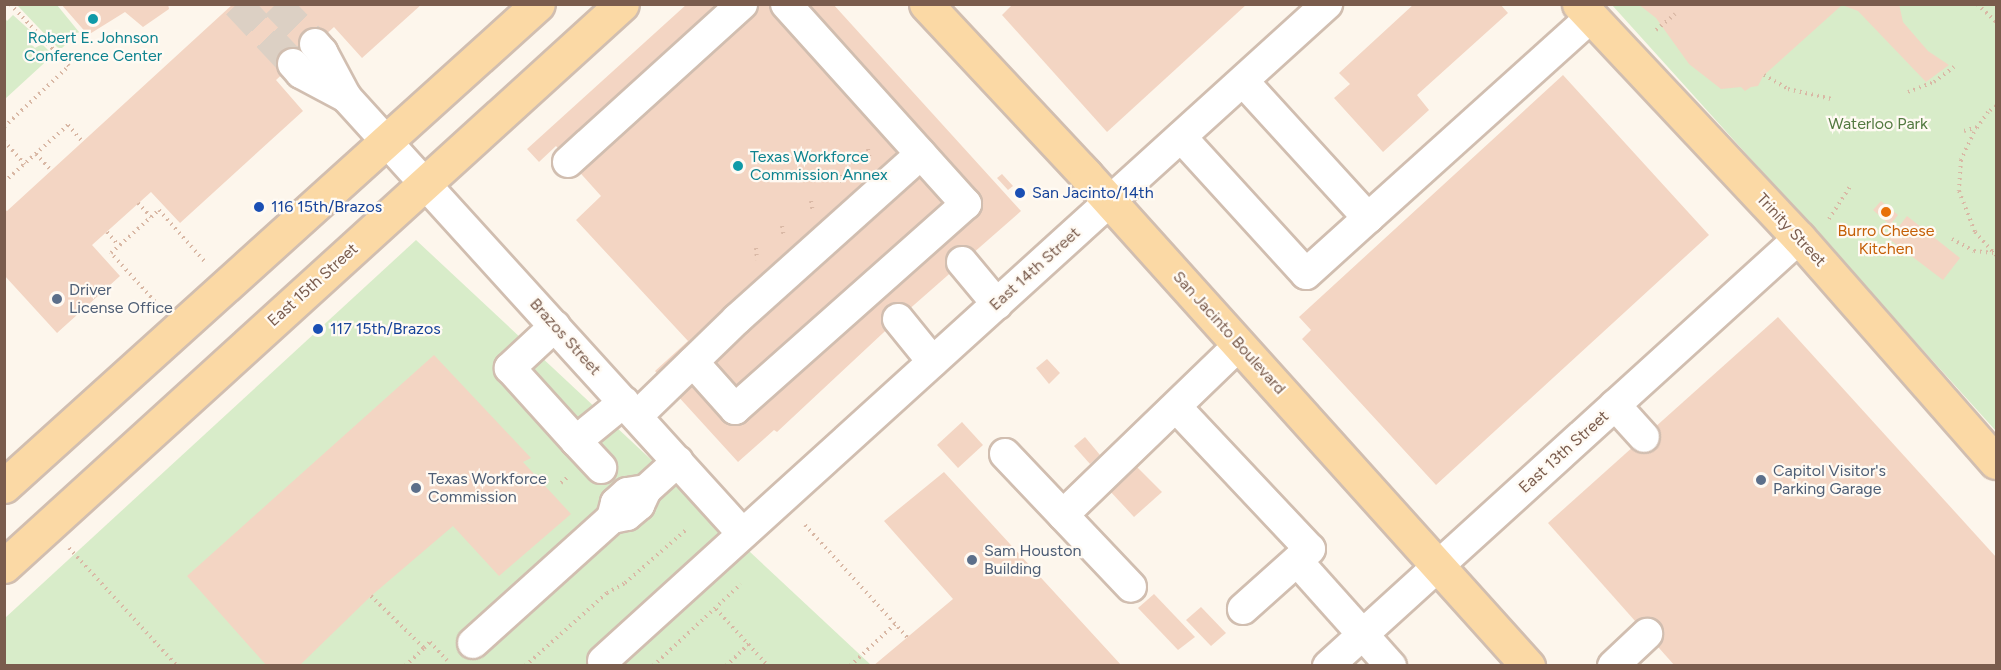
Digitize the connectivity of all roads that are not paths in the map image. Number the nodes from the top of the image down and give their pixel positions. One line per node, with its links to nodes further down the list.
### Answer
1 (538, 4): 13 (main road)
2 (622, 4): 16 (main road, East 15th Street)
3 (742, 4): 15 (street)
4 (786, 4): 14 (street)
5 (926, 4): 17 (main road, San Jacinto Boulevard)
6 (1328, 4): 10 (street, East 14th Street)
7 (1585, 11): 18 (street); 19 (main road, Trinity Street)
8 (315, 44): 11 (street)
9 (293, 64): 11 (street)
10 (1243, 81): 12 (street, East 14th Street); 18 (street)
11 (346, 97): 13 (street, Brazos Street)
12 (1181, 137): 17 (street, East 14th Street); 18 (street)
13 (388, 141): 16 (street, Brazos Street); 36 (main road)
14 (921, 154): 25 (street); 25 (street)
15 (568, 162)
16 (426, 182): 23 (street, Brazos Street); 40 (main road, East 15th Street)
17 (1110, 201): 21 (street, East 14th Street); 24 (main road, San Jacinto Boulevard)
18 (1368, 218)
19 (1799, 238): 27 (street, East 13th Street); 34 (main road, Trinity Street)
20 (962, 262): 21 (street)
21 (997, 304): 26 (street, East 14th Street)
22 (898, 319): 26 (street)
23 (555, 326): 29 (street, Brazos Street); 31 (street)
24 (1239, 345): 28 (street); 41 (main road, San Jacinto Boulevard)
25 (693, 362): 29 (street)
26 (933, 362): 38 (street, East 14th Street)
27 (1615, 405): 30 (street); 41 (street, East 13th Street)
28 (1176, 407): 37 (street); 39 (street)
29 (630, 409): 31 (street); 33 (street, Brazos Street)
30 (1644, 438)
31 (576, 441): 35 (street)
32 (1005, 454): 37 (street)
33 (678, 461): 38 (street, Brazos Street); 46 (street)
34 (1996, 462)
35 (602, 468)
36 (4, 486)
37 (1063, 515): 42 (street)
38 (743, 534): 47 (street, East 14th Street)
39 (1297, 561): 43 (street); 44 (street)
40 (4, 566)
41 (1438, 566): 44 (street, East 13th Street); 50 (main road, San Jacinto Boulevard)
42 (1131, 587)
43 (1243, 609)
44 (1363, 633): 48 (street, East 13th Street); 49 (street)
45 (1647, 634): 51 (street)
46 (473, 643)
47 (603, 661)
48 (1328, 666)
49 (1391, 666)
50 (1528, 666)
51 (1613, 666)

